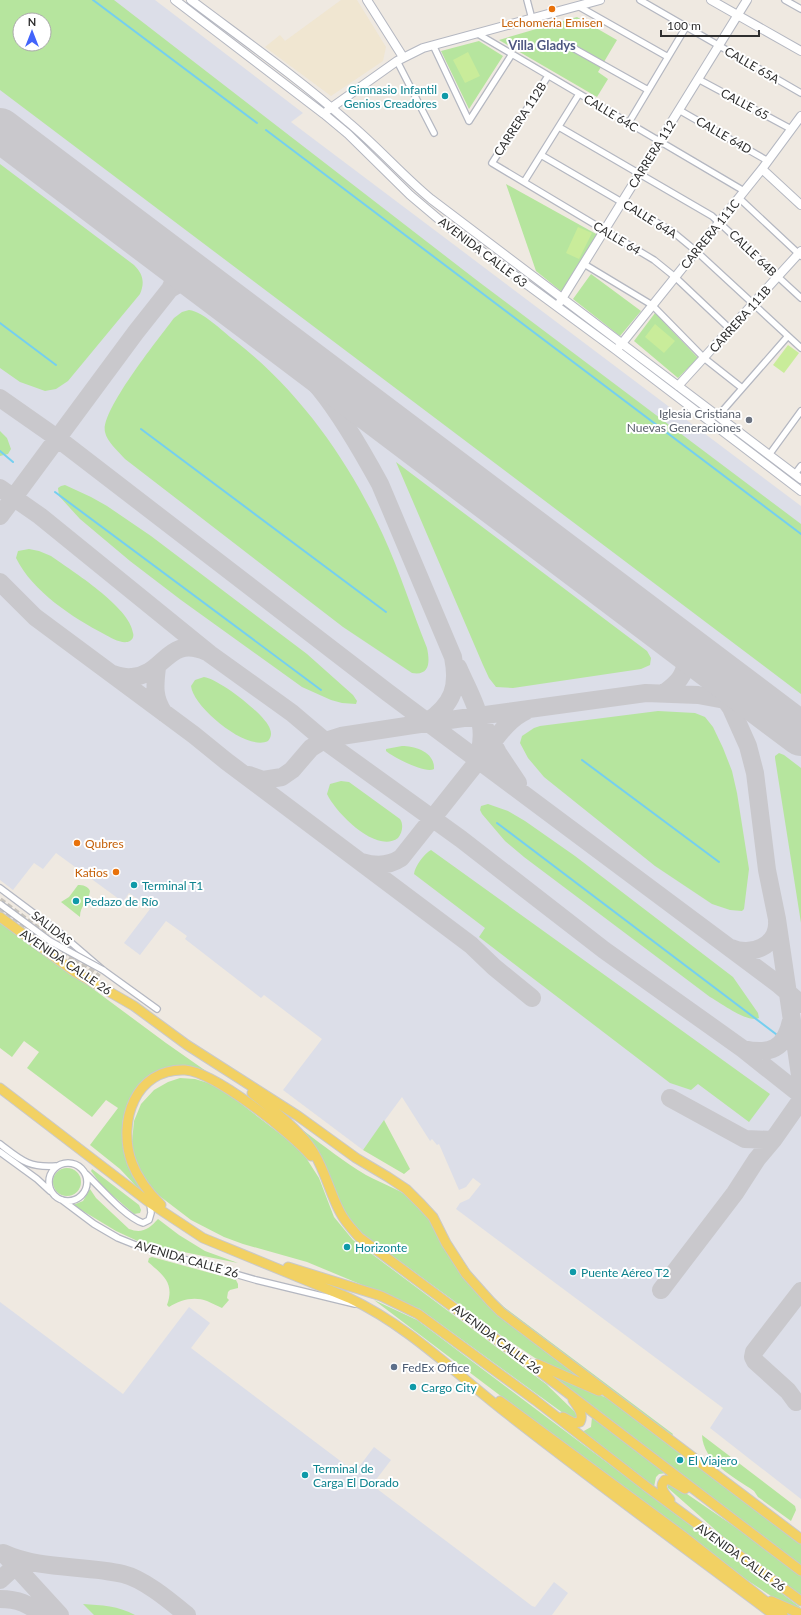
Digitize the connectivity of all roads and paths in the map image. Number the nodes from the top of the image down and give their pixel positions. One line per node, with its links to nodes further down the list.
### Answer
1 (175, 0): 31 (main road, AVENIDA CALLE 63)
2 (191, 0): 29 (main road, AVENIDA CALLE 63)
3 (367, 0): 23 (main road)
4 (527, 0): 14 (street)
5 (600, 0): 11 (main road)
6 (640, 0): 15 (street, CALLE 65A)
7 (710, 0): 10 (main road)
8 (747, 0): 13 (main road, CARRERA 112)
9 (789, 1): 12 (street)
10 (720, 3): 13 (main road)
11 (578, 6): 14 (main road); 22 (street)
12 (801, 9)
13 (738, 15): 19 (main road, CARRERA 112); 20 (main road)
14 (532, 19): 16 (main road)
15 (686, 27): 19 (street, CALLE 65A); 22 (street)
16 (478, 34): 18 (main road); 21 (street, CALLE 64C)
17 (566, 44): 26 (street)
18 (433, 45): 21 (street); 23 (main road)
19 (719, 46): 25 (main road, CARRERA 112); 27 (street, CALLE 65A)
20 (801, 51)
21 (512, 54): 24 (street, CALLE 64C)
22 (668, 57): 26 (street)
23 (400, 59): 29 (main road); 36 (street)
24 (548, 76): 28 (street, CALLE 64C); 40 (street, CARRERA 112B)
25 (698, 79): 30 (main road, CARRERA 112); 35 (street, CALLE 65)
26 (648, 90): 33 (street)
27 (801, 93)
28 (579, 94): 33 (street, CALLE 64C); 34 (street)
29 (332, 108): 31 (main road); 55 (main road, AVENIDA CALLE 63)
30 (679, 110): 37 (main road, CARRERA 112); 39 (street, CALLE 64D)
31 (324, 114): 58 (main road, AVENIDA CALLE 63)
32 (801, 116): 35 (main road, CARRERA 111C)
33 (628, 124): 37 (street, CALLE 64C)
34 (559, 127): 38 (street); 42 (street, CALLE 64B)
35 (791, 129): 39 (main road, CARRERA 111C)
36 (434, 133)
37 (659, 142): 42 (main road, CARRERA 112); 44 (street, CALLE 64C)
38 (541, 155): 43 (street); 45 (street, CALLE 64A)
39 (768, 161): 41 (main road, CARRERA 111C)
40 (492, 163): 43 (street, CALLE 64)
41 (762, 168): 44 (main road, CARRERA 111C); 46 (main road)
42 (639, 174): 45 (main road, CARRERA 112); 47 (street, CALLE 64B)
43 (524, 182): 48 (street, CALLE 64)
44 (742, 194): 47 (main road, CARRERA 111C); 50 (street, CALLE 64C)
45 (622, 202): 48 (main road, CARRERA 112); 49 (street, CALLE 64A)
46 (801, 205)
47 (720, 222): 49 (main road, CARRERA 111C); 53 (street, CALLE 64B)
48 (605, 230): 51 (main road, CARRERA 112); 52 (street, CALLE 64)
49 (696, 251): 52 (main road, CARRERA 111C); 56 (street, CALLE 64A)
50 (800, 254): 53 (main road, CARRERA 111B)
51 (584, 264): 55 (main road, CARRERA 112); 57 (street)
52 (675, 277): 57 (main road, CARRERA 111C); 59 (street, CALLE 64)
53 (778, 277): 54 (street, CALLE 64B); 56 (main road, CARRERA 111B)
54 (801, 298)
55 (563, 299): 58 (main road, CARRERA 112); 61 (main road, AVENIDA CALLE 63)
56 (752, 304): 59 (main road, CARRERA 111B); 60 (street, CALLE 64A)
57 (652, 305): 61 (main road, CARRERA 111C); 64 (street)
58 (557, 307): 63 (main road, AVENIDA CALLE 63)
59 (730, 329): 64 (main road, CARRERA 111B)
60 (788, 336): 62 (street, CALLE 64A); 66 (street)
61 (622, 343): 63 (main road, CARRERA 111C); 65 (main road, AVENIDA CALLE 63)
62 (801, 348)
63 (616, 350): 72 (main road, AVENIDA CALLE 63)
64 (704, 358): 65 (main road, CARRERA 111B); 66 (street)
65 (678, 386): 68 (main road, AVENIDA CALLE 63)
66 (742, 388): 68 (street)
67 (801, 411): 69 (street)
68 (718, 416): 69 (main road, AVENIDA CALLE 63)
69 (769, 454): 71 (main road, AVENIDA CALLE 63)
70 (801, 466): 71 (street)
71 (798, 476)
72 (801, 491)
73 (0, 888): 76 (street, SALIDAS, bridge)
74 (0, 904): 76 (street, SALIDAS, bridge)
75 (0, 917): 78 (main road, AVENIDA CALLE 26)
76 (103, 970): 77 (street, SALIDAS)
77 (157, 1009)
78 (231, 1075): 83 (main road, AVENIDA CALLE 26); 94 (main road, AVENIDA CALLE 26)
79 (0, 1088): 87 (main road, AVENIDA CALLE 26)
80 (0, 1144): 82 (street)
81 (0, 1152): 85 (street)
82 (56, 1166): 84 (street); 85 (street)
83 (322, 1170): 88 (main road); 91 (main road, AVENIDA CALLE 26)
84 (85, 1173): 86 (street); 87 (street, AVENIDA CALLE 26)
85 (51, 1192): 86 (street)
86 (62, 1200): 90 (street, AVENIDA CALLE 26)
87 (150, 1203): 88 (main road, AVENIDA CALLE 26)
88 (179, 1223): 89 (main road, AVENIDA CALLE 26)
89 (231, 1250): 90 (main road, AVENIDA CALLE 26); 95 (main road, AVENIDA CALLE 26)
90 (369, 1308): 92 (main road, AVENIDA CALLE 26)
91 (508, 1348): 93 (main road, AVENIDA CALLE 26); 94 (main road)
92 (454, 1370): 100 (main road, AVENIDA CALLE 26); 103 (main road, AVENIDA CALLE 26)
93 (566, 1392): 95 (main road); 97 (main road, AVENIDA CALLE 26)
94 (610, 1395): 98 (main road, AVENIDA CALLE 26)
95 (534, 1400): 96 (main road, AVENIDA CALLE 26)
96 (679, 1511): 97 (main road); 101 (main road, AVENIDA CALLE 26)
97 (734, 1520): 99 (main road, AVENIDA CALLE 26)
98 (801, 1539)
99 (801, 1571)
100 (738, 1578): 102 (main road); 104 (main road, AVENIDA CALLE 26)
101 (801, 1601)
102 (801, 1614)
103 (774, 1615)
104 (783, 1615)

